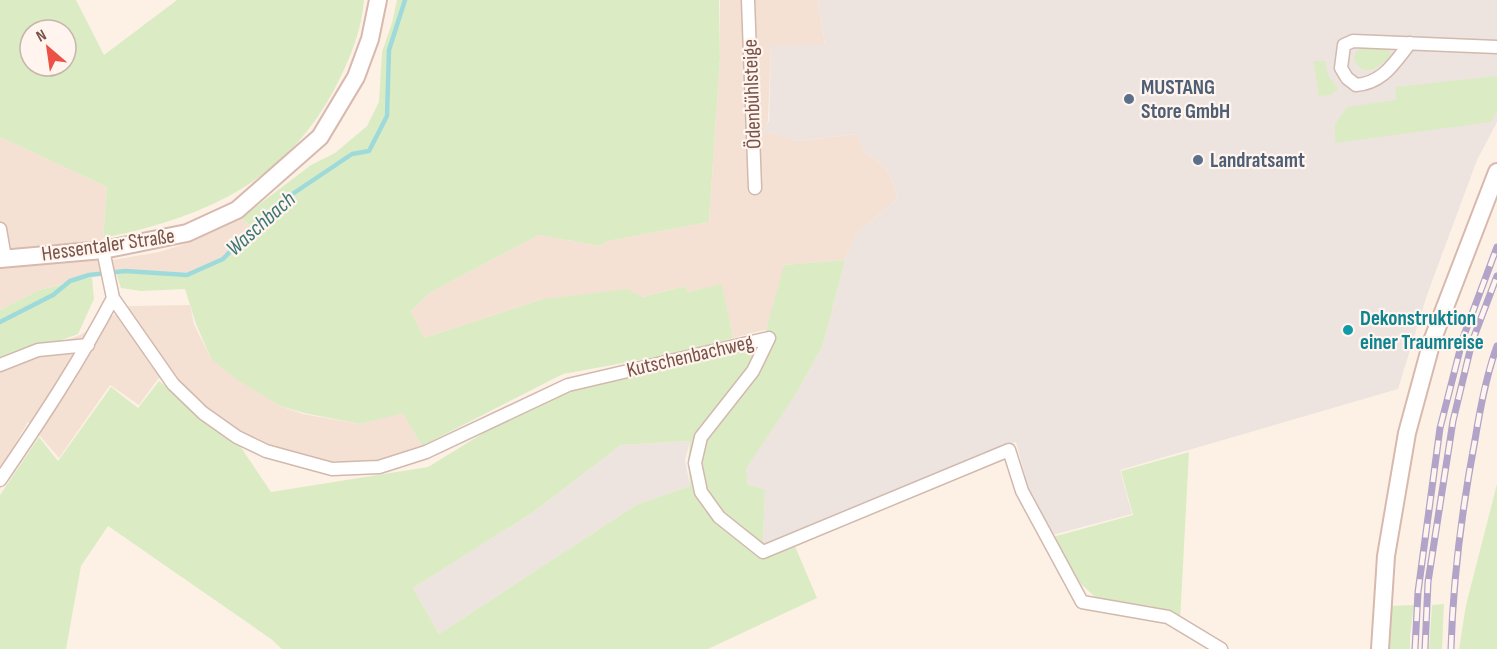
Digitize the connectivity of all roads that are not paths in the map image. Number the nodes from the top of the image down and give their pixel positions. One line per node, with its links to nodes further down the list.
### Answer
1 (378, 0): 8 (main road, Hessentaler Straße)
2 (748, 0): 6 (street, Ödenbühlsteige)
3 (1410, 44): 3 (street); 4 (street)
4 (1497, 47)
5 (1497, 172): 15 (main road)
6 (755, 188)
7 (0, 229): 9 (street)
8 (103, 250): 9 (main road, Hessentaler Straße); 10 (street, Kutschenbachweg)
9 (2, 259)
10 (113, 298): 11 (street); 14 (street, Kutschenbachweg)
11 (88, 345): 12 (street); 13 (street)
12 (0, 364)
13 (0, 480)
14 (1221, 649)
15 (1380, 649)

